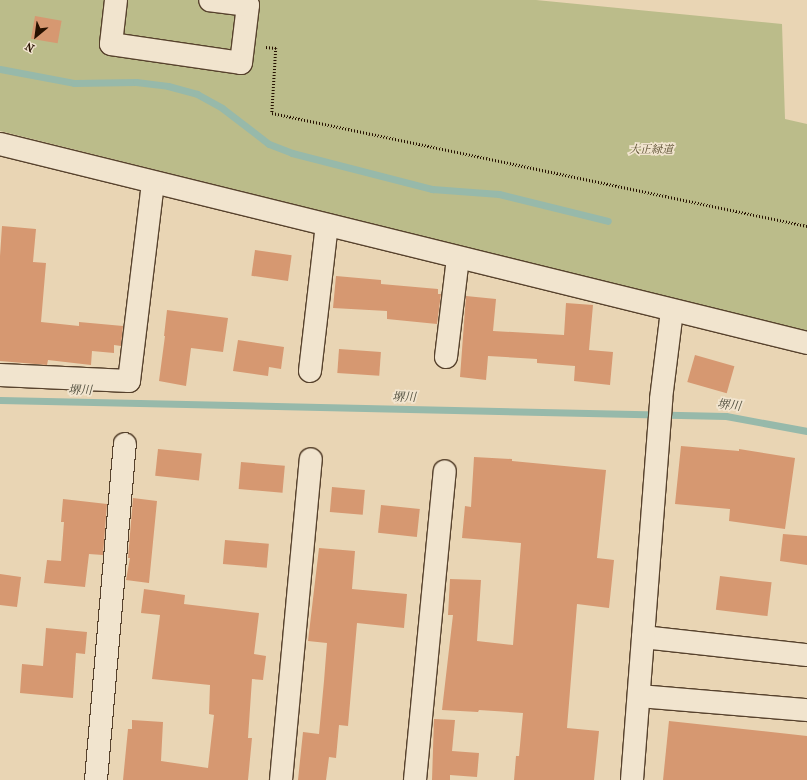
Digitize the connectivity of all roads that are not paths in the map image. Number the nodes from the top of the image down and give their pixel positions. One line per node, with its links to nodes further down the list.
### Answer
1 (116, 0): 2 (street)
2 (210, 0)
3 (0, 144): 4 (street)
4 (153, 182): 5 (street); 11 (street)
5 (327, 225): 6 (street); 10 (street)
6 (458, 258): 7 (street); 9 (street)
7 (672, 311): 8 (street); 15 (street)
8 (807, 343)
9 (446, 357)
10 (310, 371)
11 (0, 374)
12 (125, 444): 19 (street)
13 (311, 459): 20 (street)
14 (445, 471): 21 (street)
15 (643, 637): 16 (street); 17 (street)
16 (807, 655)
17 (638, 696): 18 (street); 22 (street)
18 (807, 710)
19 (96, 780)
20 (281, 780)
21 (415, 780)
22 (632, 780)

